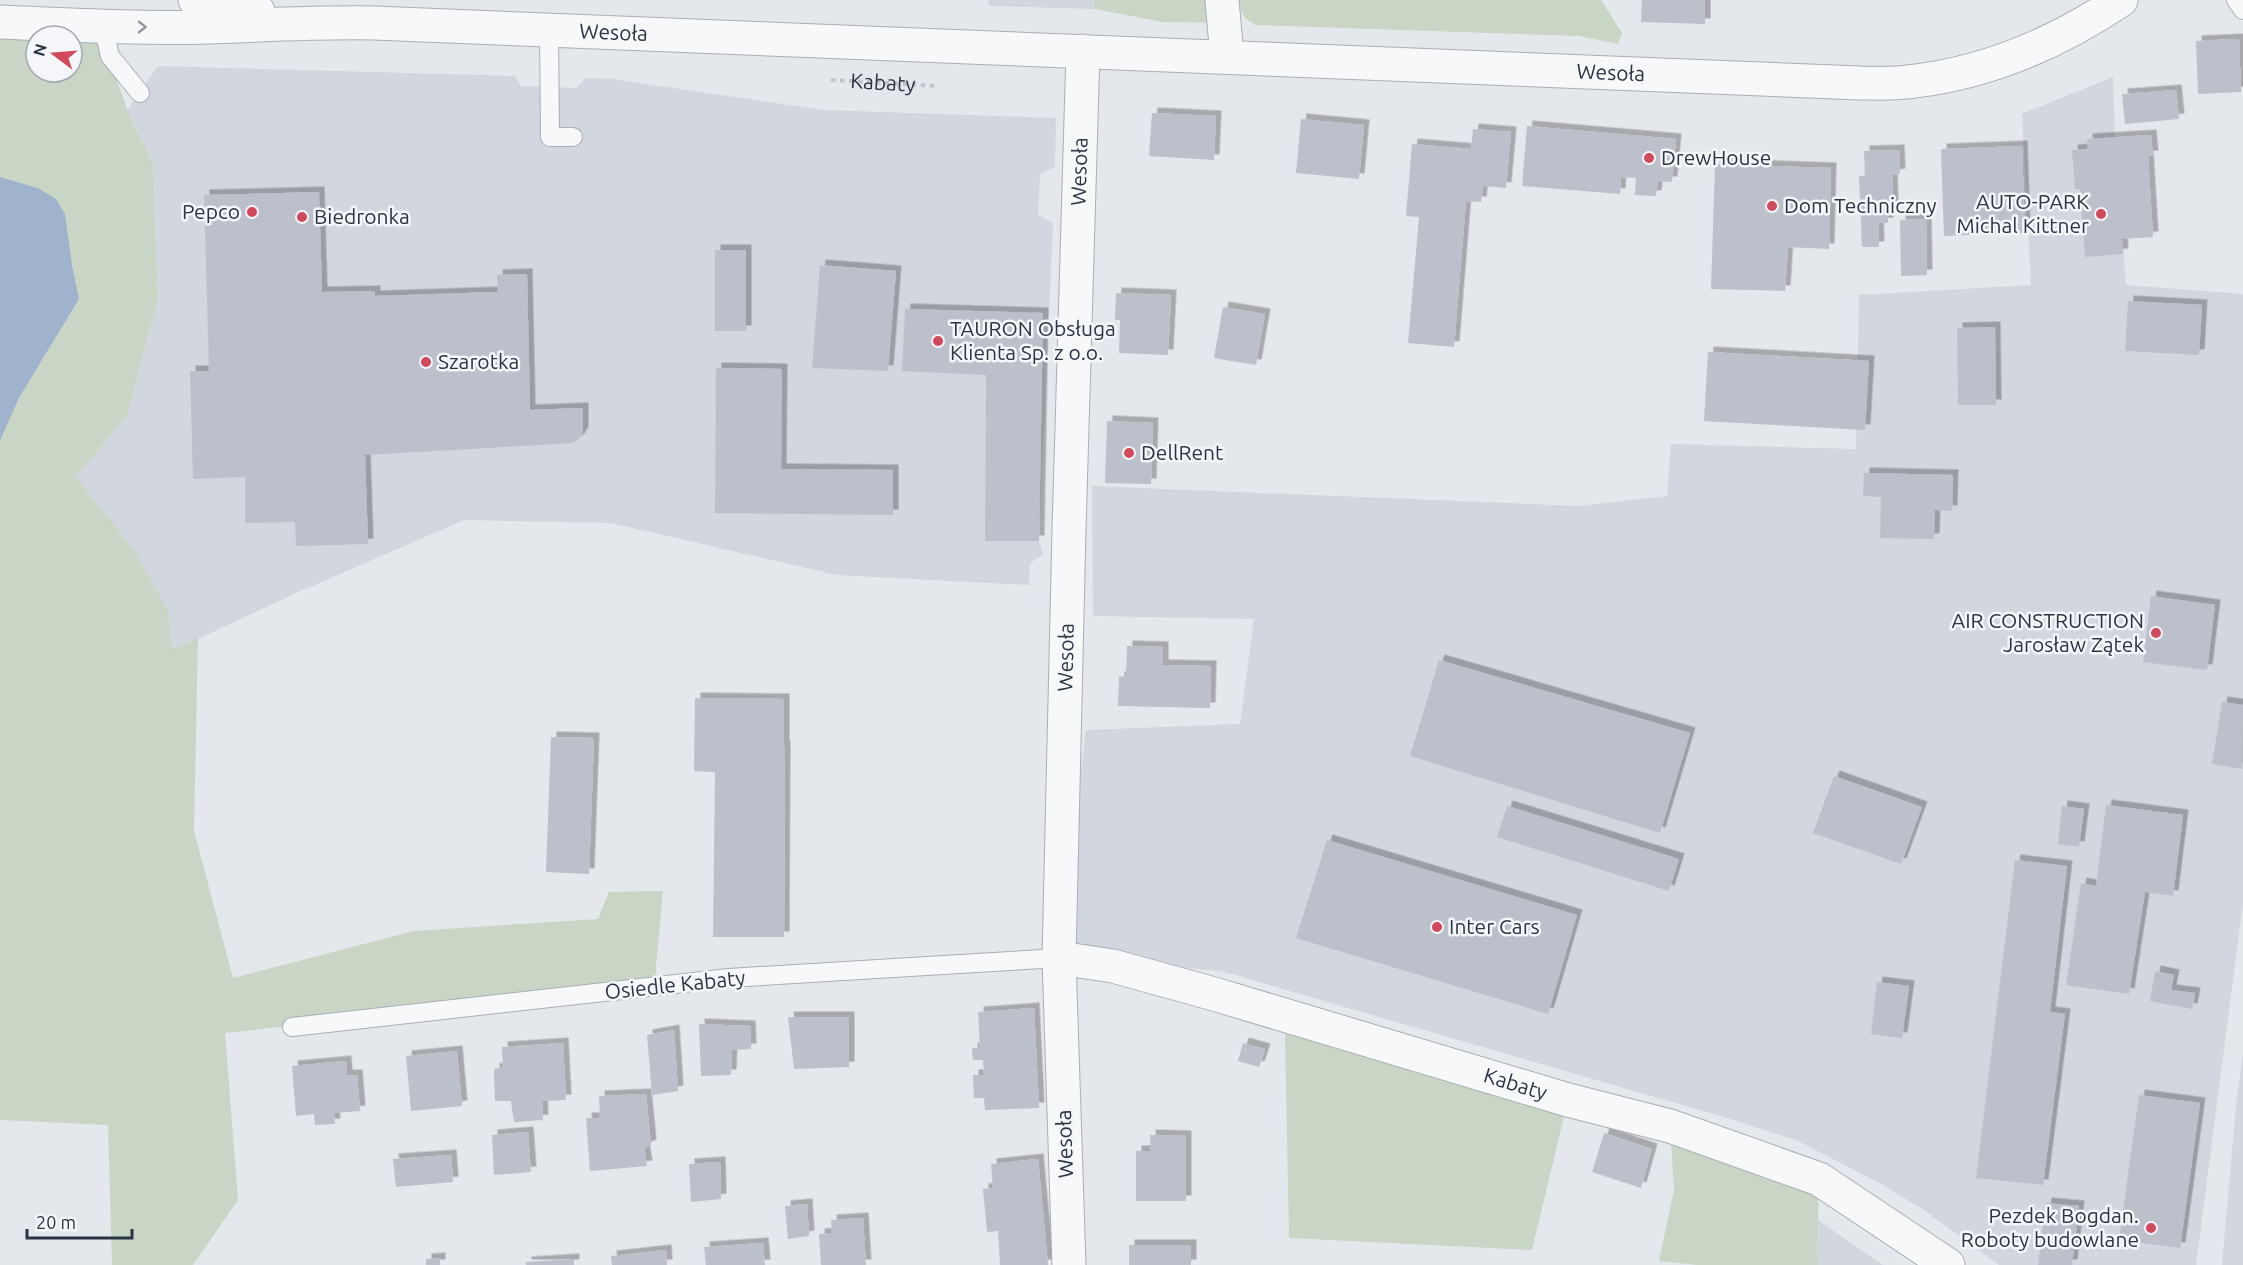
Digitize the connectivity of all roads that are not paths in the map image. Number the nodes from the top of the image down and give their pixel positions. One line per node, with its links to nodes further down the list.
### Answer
1 (195, 0): 6 (street, Wesoła)
2 (1222, 0): 11 (street)
3 (2121, 0): 11 (street, Wesoła)
4 (2236, 0): 5 (lane)
5 (2243, 10)
6 (322, 21): 8 (street, Wesoła, one-way to 6); 9 (street, Wesoła)
7 (0, 22): 8 (street, Wesoła)
8 (104, 26): 12 (lane)
9 (549, 30): 10 (street, Wesoła); 13 (lane)
10 (1083, 51): 11 (street, Wesoła); 14 (street, Wesoła)
11 (1227, 57)
12 (140, 93)
13 (573, 137)
14 (1059, 958): 15 (lane, Osiedle Kabaty); 16 (street, Wesoła); 17 (street, Kabaty)
15 (292, 1027)
16 (1069, 1265)
17 (1948, 1265)

